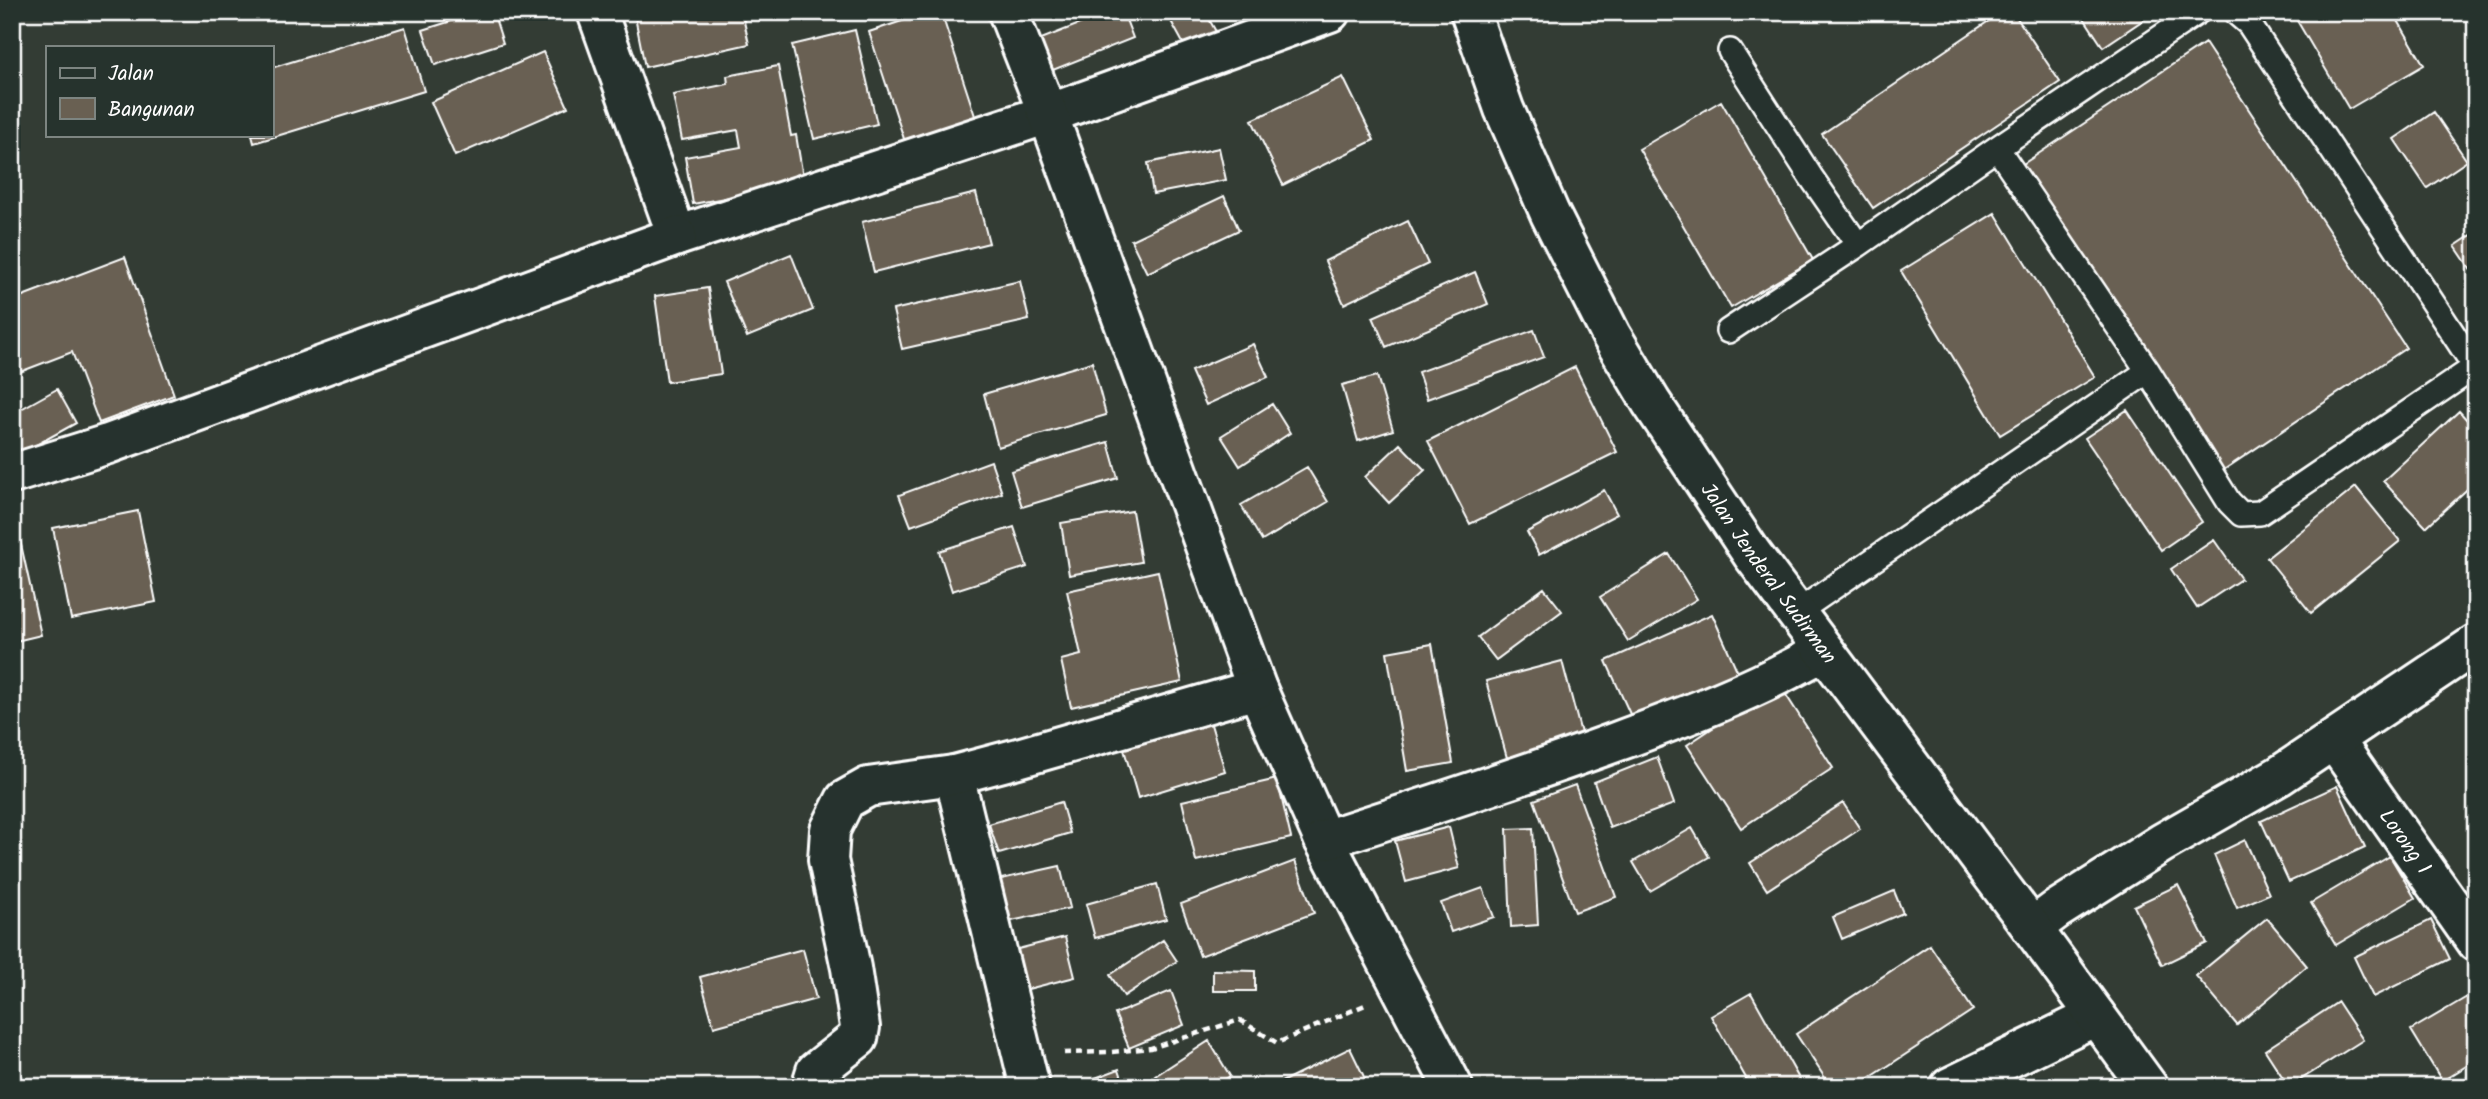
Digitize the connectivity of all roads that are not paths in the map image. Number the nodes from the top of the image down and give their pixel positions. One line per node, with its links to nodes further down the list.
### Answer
1 (597, 12): 10 (main road)
2 (1008, 12): 8 (main road)
3 (1330, 12): 8 (main road)
4 (1470, 12): 16 (main road, Jalan Jenderal Sudirman)
5 (2197, 12): 9 (lane)
6 (2235, 12): 13 (lane)
7 (1730, 51): 11 (lane)
8 (1048, 114): 10 (main road); 19 (main road)
9 (1997, 148): 11 (lane); 14 (lane)
10 (677, 236): 15 (main road)
11 (1858, 245): 12 (lane)
12 (1728, 331)
13 (2476, 367): 14 (lane)
14 (2148, 371): 16 (lane)
15 (12, 474)
16 (1796, 613): 18 (main road, Jalan Jenderal Sudirman)
17 (2476, 644): 20 (main road)
18 (1823, 651): 22 (main road); 23 (main road, Jalan Jenderal Sudirman)
19 (1257, 688): 21 (main road); 22 (main road)
20 (2334, 740): 23 (main road); 24 (main road, Lorong 1)
21 (954, 775): 26 (main road); 27 (main road)
22 (1324, 840): 28 (main road)
23 (2032, 928): 25 (main road, Jalan Jenderal Sudirman)
24 (2476, 943)
25 (2096, 1016): 29 (main road); 30 (main road, Jalan Jenderal Sudirman)
26 (1026, 1070)
27 (811, 1087)
28 (1453, 1087)
29 (1950, 1087)
30 (2148, 1087)

